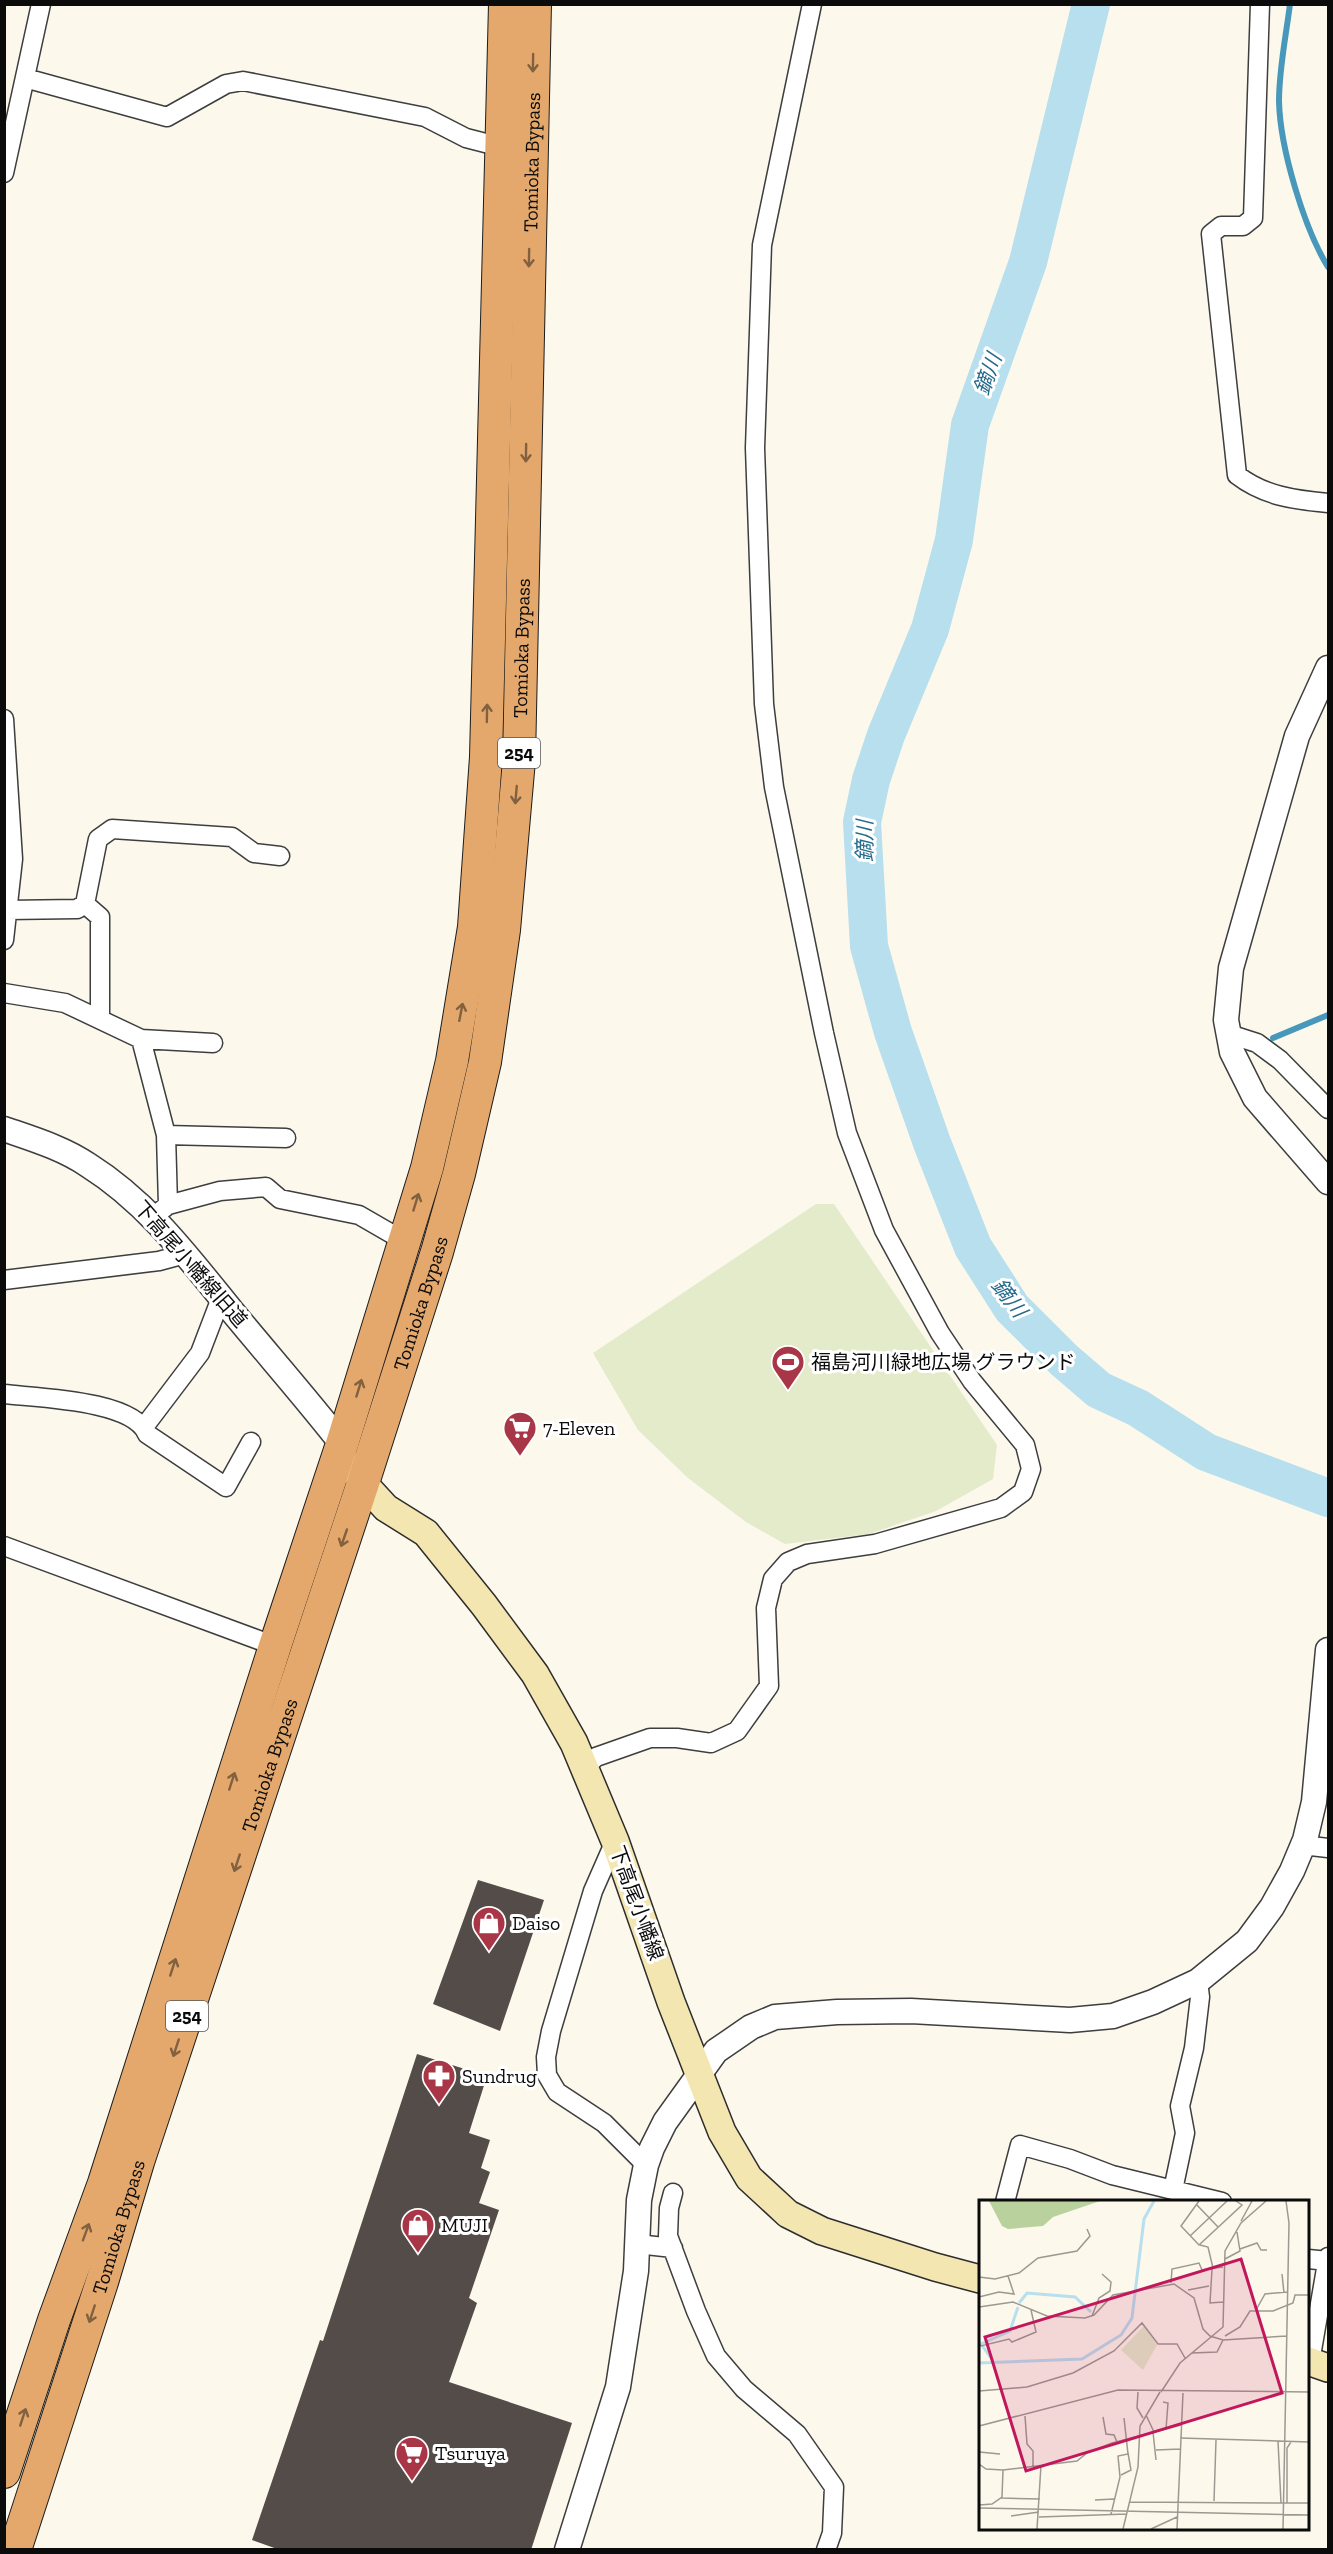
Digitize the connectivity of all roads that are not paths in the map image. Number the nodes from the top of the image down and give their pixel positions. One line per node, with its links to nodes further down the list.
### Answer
1 (42, 4): 6 (street)
2 (505, 4): 7 (highway, Tomioka Bypass / 254)
3 (535, 4): 36 (highway, Tomioka Bypass / 254, one-way to 36)
4 (813, 4): 40 (street)
5 (1260, 4): 10 (street)
6 (25, 78): 7 (street); 8 (street)
7 (501, 147): 28 (highway, Tomioka Bypass / 254, one-way to 7)
8 (7, 154): 9 (street)
9 (4, 173)
10 (1329, 503)
11 (1329, 668): 19 (street)
12 (4, 719): 15 (street)
13 (280, 856): 14 (street)
14 (85, 904): 15 (street); 18 (street)
15 (7, 910): 16 (street)
16 (4, 940)
17 (4, 993): 18 (street)
18 (100, 1018): 20 (street)
19 (1229, 1034): 22 (street); 26 (street)
20 (141, 1039): 21 (street); 24 (street)
21 (213, 1043)
22 (1329, 1109)
23 (4, 1129): 27 (street, 下高尾小幡線旧道)
24 (166, 1135): 25 (street); 27 (street)
25 (286, 1138)
26 (1329, 1182)
27 (160, 1211): 28 (street); 29 (street, 下高尾小幡線旧道)
28 (404, 1241): 35 (highway, Tomioka Bypass / 254, one-way to 28)
29 (185, 1254): 30 (street); 31 (street, 下高尾小幡線旧道)
30 (4, 1280)
31 (221, 1298): 33 (street); 35 (street, 下高尾小幡線旧道)
32 (4, 1394): 33 (street)
33 (144, 1427): 34 (street)
34 (251, 1442)
35 (342, 1444): 36 (main road, 下高尾小幡線); 38 (highway, Tomioka Bypass / 254)
36 (363, 1483): 40 (main road, 下高尾小幡線); 59 (highway, Tomioka Bypass / 254, one-way to 59)
37 (4, 1546): 38 (street)
38 (275, 1646): 57 (highway, Tomioka Bypass / 254, one-way to 38)
39 (1329, 1650): 42 (street)
40 (585, 1767): 41 (main road, 下高尾小幡線)
41 (615, 1841): 45 (main road, 下高尾小幡線); 46 (street)
42 (1302, 1845): 43 (street); 44 (street)
43 (1329, 1848)
44 (1198, 1981): 45 (street); 47 (street)
45 (700, 2074): 46 (street); 55 (main road, 下高尾小幡線)
46 (646, 2165): 51 (street)
47 (1173, 2190): 49 (street); 50 (street)
48 (673, 2193): 52 (street)
49 (1006, 2200)
50 (1214, 2200)
51 (637, 2244): 52 (street); 60 (street)
52 (673, 2248): 58 (street)
53 (1309, 2259): 54 (street)
54 (1328, 2263): 56 (street)
55 (979, 2278)
56 (1316, 2364)
57 (4, 2472)
58 (827, 2549)
59 (15, 2550)
60 (567, 2550)

